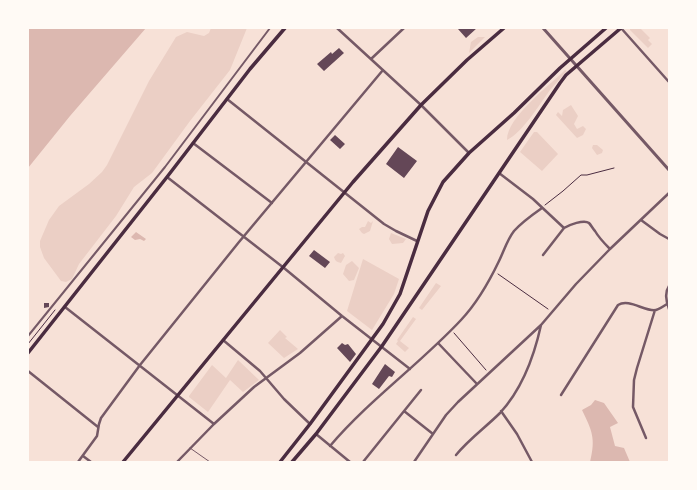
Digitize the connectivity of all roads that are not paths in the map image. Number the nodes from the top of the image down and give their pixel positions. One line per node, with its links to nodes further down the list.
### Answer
1 (270, 28): 41 (street)
2 (285, 28): 14 (main road)
3 (337, 28): 10 (street)
4 (404, 28): 10 (street)
5 (504, 28): 15 (main road)
6 (543, 28): 9 (street)
7 (606, 28): 9 (main road)
8 (621, 28): 11 (main road); 13 (street)
9 (570, 59): 11 (street); 17 (main road)
10 (371, 60): 12 (street)
11 (576, 66): 19 (street); 20 (main road)
12 (383, 70): 15 (street); 18 (street)
13 (669, 82)
14 (226, 99): 16 (main road); 18 (street)
15 (421, 105): 17 (street); 22 (main road)
16 (193, 143): 21 (main road); 24 (street)
17 (470, 153): 30 (main road)
18 (306, 162): 22 (street); 24 (street)
19 (669, 170)
20 (498, 173): 25 (street); 45 (main road)
21 (167, 178): 28 (street); 36 (main road)
22 (345, 193): 30 (street); 33 (main road)
23 (669, 193): 26 (street)
24 (272, 203): 28 (street)
25 (542, 208): 27 (street); 44 (street)
26 (641, 220): 29 (street); 31 (street)
27 (564, 228): 31 (street); 32 (street)
28 (244, 237): 33 (street); 47 (street)
29 (669, 239)
30 (418, 241): 42 (main road)
31 (610, 249): 40 (street)
32 (543, 255)
33 (284, 268): 39 (street); 43 (main road)
34 (669, 286): 35 (street)
35 (667, 304): 37 (street); 38 (street)
36 (64, 306): 46 (main road); 47 (street)
37 (669, 309)
38 (655, 310): 54 (street); 62 (street)
39 (342, 316): 42 (street); 50 (street)
40 (541, 325): 51 (street); 56 (street)
41 (28, 336)
42 (372, 339): 45 (street); 58 (main road)
43 (223, 340): 50 (street); 53 (main road)
44 (438, 343): 48 (street); 51 (street)
45 (382, 346): 48 (street); 60 (main road)
46 (28, 353)
47 (140, 365): 53 (street); 59 (street)
48 (410, 369): 63 (street)
49 (28, 371): 59 (street)
50 (267, 378): 57 (street); 58 (street)
51 (477, 384): 61 (street)
52 (421, 390): 55 (street)
53 (178, 395): 57 (street); 69 (main road)
54 (560, 395)
55 (404, 411): 61 (street); 75 (street)
56 (501, 411): 65 (street); 77 (street)
57 (214, 424): 64 (street)
58 (310, 424): 72 (main road)
59 (98, 427): 66 (street)
60 (316, 434): 63 (street); 73 (main road)
61 (433, 434): 76 (street)
62 (646, 438)
63 (330, 446): 74 (street)
64 (190, 448): 70 (street); 71 (lane)
65 (456, 455)
66 (83, 456): 67 (street); 68 (street)
67 (78, 462)
68 (91, 462)
69 (123, 462)
70 (177, 462)
71 (210, 462)
72 (280, 462)
73 (292, 462)
74 (350, 462)
75 (363, 462)
76 (414, 462)
77 (532, 462)

